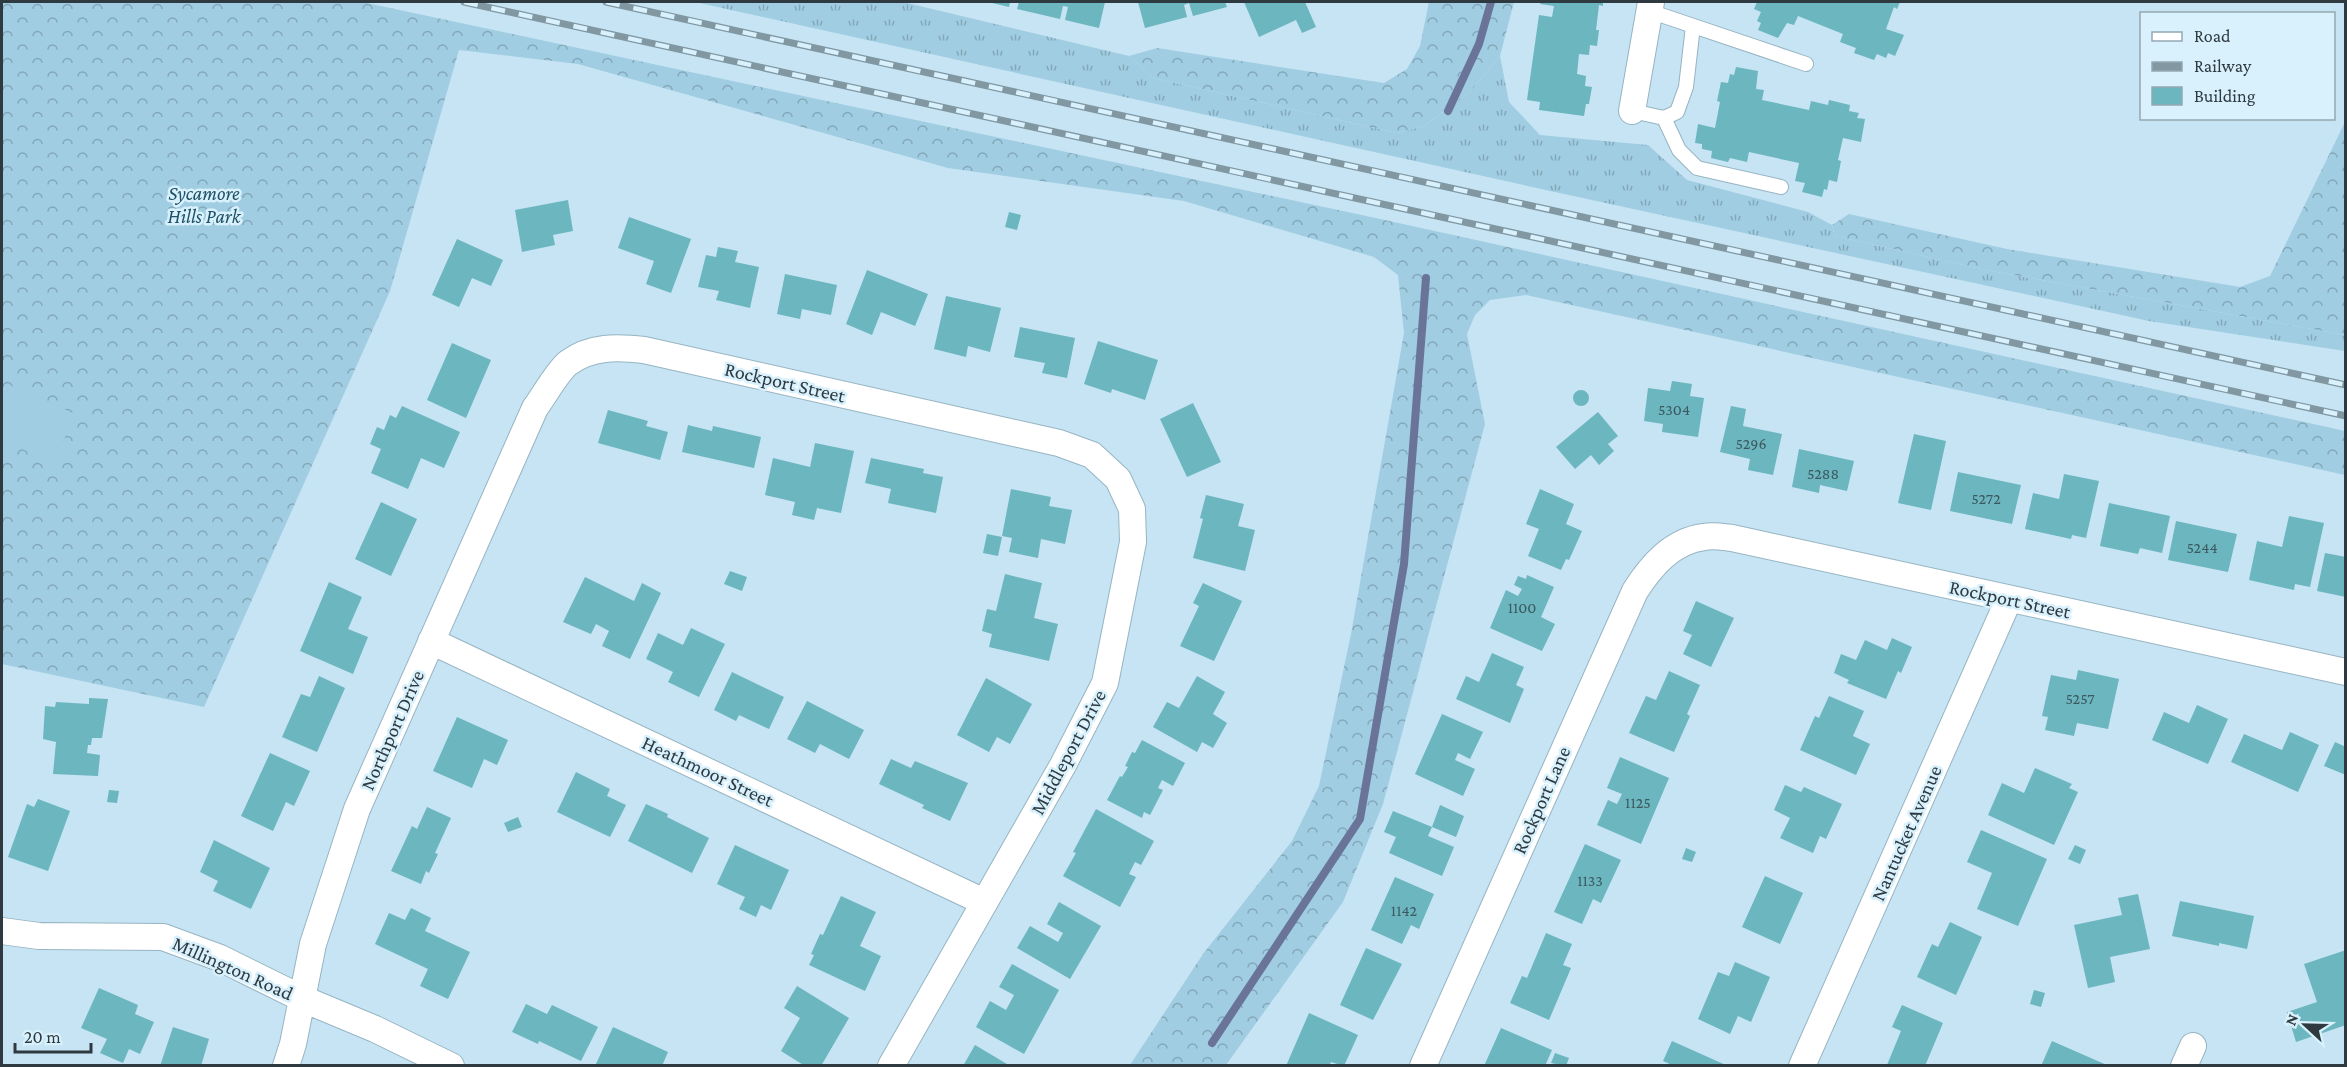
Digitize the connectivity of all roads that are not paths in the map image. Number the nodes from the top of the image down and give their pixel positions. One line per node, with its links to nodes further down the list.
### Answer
1 (1650, 6): 2 (lane); 4 (street)
2 (1693, 26): 3 (lane); 5 (lane)
3 (1806, 64)
4 (1632, 111): 5 (lane)
5 (1664, 118): 6 (lane)
6 (1781, 187)
7 (535, 408): 8 (street, Rockport Street); 11 (street, Northport Drive)
8 (1059, 443): 13 (street, Middleport Drive)
9 (1676, 547): 10 (street, Rockport Street); 19 (street, Rockport Lane)
10 (2009, 599): 12 (street, Rockport Street); 20 (street, Nantucket Avenue)
11 (432, 641): 13 (street, Heathmoor Street); 15 (street, Northport Drive)
12 (2346, 672)
13 (984, 902): 18 (street, Middleport Drive)
14 (2, 931): 15 (street, Millington Road)
15 (303, 999): 16 (street, Northport Drive); 17 (street, Millington Road)
16 (286, 1065)
17 (451, 1065)
18 (891, 1065)
19 (1423, 1065)
20 (1802, 1065)

